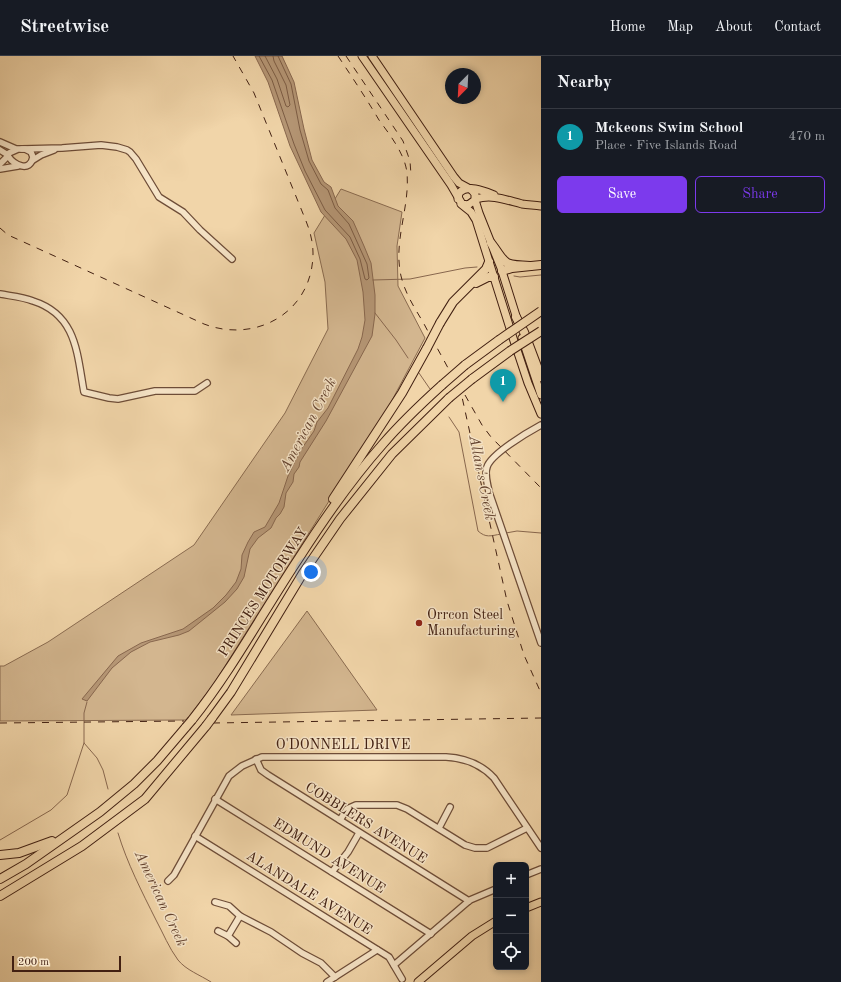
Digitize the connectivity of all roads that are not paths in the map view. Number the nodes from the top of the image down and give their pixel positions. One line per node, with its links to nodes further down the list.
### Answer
1 (362, 56): 15 (main road)
2 (372, 56): 12 (main road)
3 (0, 142): 5 (street)
4 (62, 148): 5 (street); 8 (street); 18 (street)
5 (19, 149): 7 (street); 8 (street)
6 (0, 150): 7 (street)
7 (8, 156): 9 (street); 10 (street)
8 (33, 160): 10 (street)
9 (0, 164)
10 (18, 166): 11 (street)
11 (0, 169)
12 (470, 189): 13 (main road); 14 (main road); 15 (main road)
13 (500, 198): 14 (main road); 16 (main road)
14 (476, 200): 15 (main road); 17 (main road)
15 (460, 202): 19 (main road)
16 (541, 206)
17 (491, 243): 21 (highway); 22 (main road)
18 (232, 258)
19 (489, 262): 22 (main road); 23 (highway)
20 (541, 265): 21 (highway)
21 (530, 266): 22 (highway)
22 (498, 275): 23 (highway); 26 (main road); 31 (main road)
23 (462, 293): 35 (highway, bridge)
24 (0, 294): 29 (street)
25 (541, 311): 35 (highway, PRINCES MOTORWAY, bridge)
26 (516, 317): 28 (highway); 30 (main road)
27 (541, 331): 54 (highway, PRINCES MOTORWAY, bridge)
28 (541, 377)
29 (207, 383)
30 (541, 395)
31 (541, 414)
32 (541, 420): 34 (street)
33 (541, 425): 34 (street)
34 (524, 435): 36 (street)
35 (298, 558): 40 (highway, PRINCES MOTORWAY)
36 (541, 643)
37 (256, 759): 38 (street, O'DONNELL DRIVE); 41 (street, COBBLERS AVENUE); 43 (street, O'DONNELL DRIVE)
38 (215, 799): 45 (street, O'DONNELL DRIVE); 49 (street, EDMUND AVENUE)
39 (450, 807): 42 (street)
40 (100, 812): 47 (highway); 51 (highway, PRINCES MOTORWAY)
41 (340, 820): 42 (street); 44 (street, COBBLERS AVENUE)
42 (439, 828): 43 (street)
43 (527, 828): 46 (street, O'DONNELL DRIVE)
44 (359, 833): 49 (street); 55 (street, COBBLERS AVENUE)
45 (195, 836): 52 (street, O'DONNELL DRIVE); 65 (street, ALANDALE AVENUE)
46 (541, 848)
47 (0, 855)
48 (541, 869): 50 (street)
49 (332, 872): 62 (street, EDMUND AVENUE)
50 (529, 874)
51 (0, 879)
52 (168, 881)
53 (493, 890): 55 (street)
54 (0, 896)
55 (469, 901): 62 (street)
56 (215, 902): 59 (street)
57 (541, 902): 58 (main road)
58 (529, 907)
59 (240, 916): 63 (street); 67 (street)
60 (493, 923): 70 (main road)
61 (218, 932): 63 (street)
62 (431, 934): 66 (street)
63 (228, 936): 64 (street)
64 (236, 943)
65 (377, 950): 66 (street, ALANDALE AVENUE); 67 (street)
66 (394, 965): 68 (street, ALANDALE AVENUE)
67 (335, 977): 69 (street)
68 (402, 979)
69 (327, 982)
70 (418, 982)

